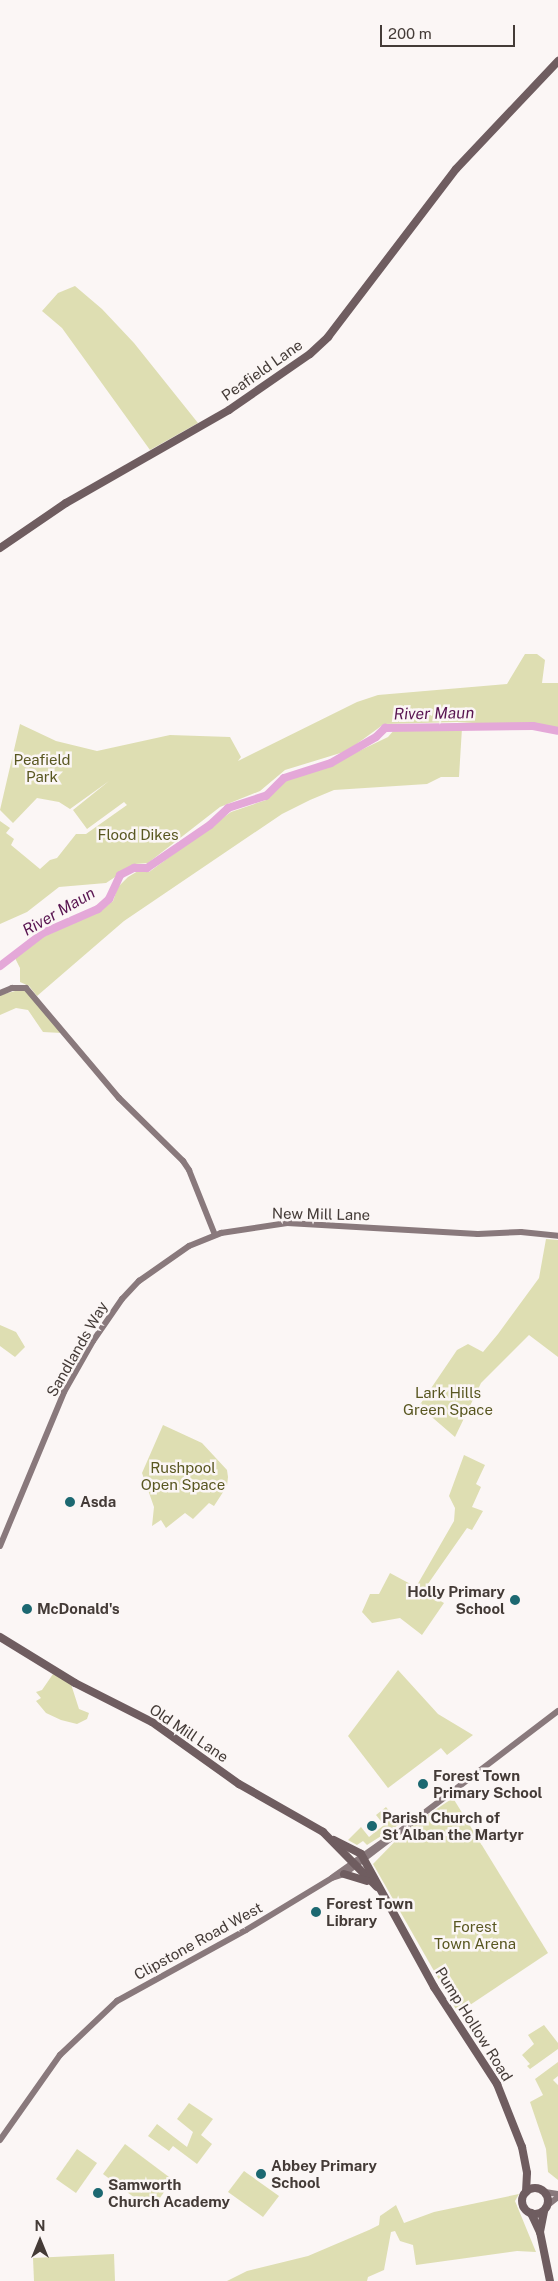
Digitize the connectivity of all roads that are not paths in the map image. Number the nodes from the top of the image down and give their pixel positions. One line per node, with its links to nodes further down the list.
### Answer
1 (558, 61): 2 (main road, Peafield Lane)
2 (0, 548)
3 (0, 993): 4 (street)
4 (216, 1235): 5 (street, New Mill Lane); 6 (street, Sandlands Way)
5 (558, 1236)
6 (0, 1546)
7 (0, 1637): 9 (main road, Old Mill Lane)
8 (558, 1711): 9 (street, Clipstone Road West)
9 (359, 1860): 10 (street, Clipstone Road West); 11 (street, Clipstone Road West); 12 (main road, Pump Hollow Road)
10 (344, 1874): 11 (street, Clipstone Road West); 12 (main road)
11 (332, 1878): 13 (street, Clipstone Road West)
12 (374, 1886): 14 (main road, Pump Hollow Road)
13 (0, 2140)
14 (527, 2173): 15 (main road); 16 (main road)
15 (537, 2188): 16 (main road); 17 (main road)
16 (526, 2192): 20 (main road)
17 (545, 2192): 18 (street); 19 (main road)
18 (558, 2196): 19 (street)
19 (546, 2208): 20 (main road); 21 (main road)
20 (531, 2213): 21 (main road)
21 (540, 2232): 22 (main road)
22 (550, 2281)

